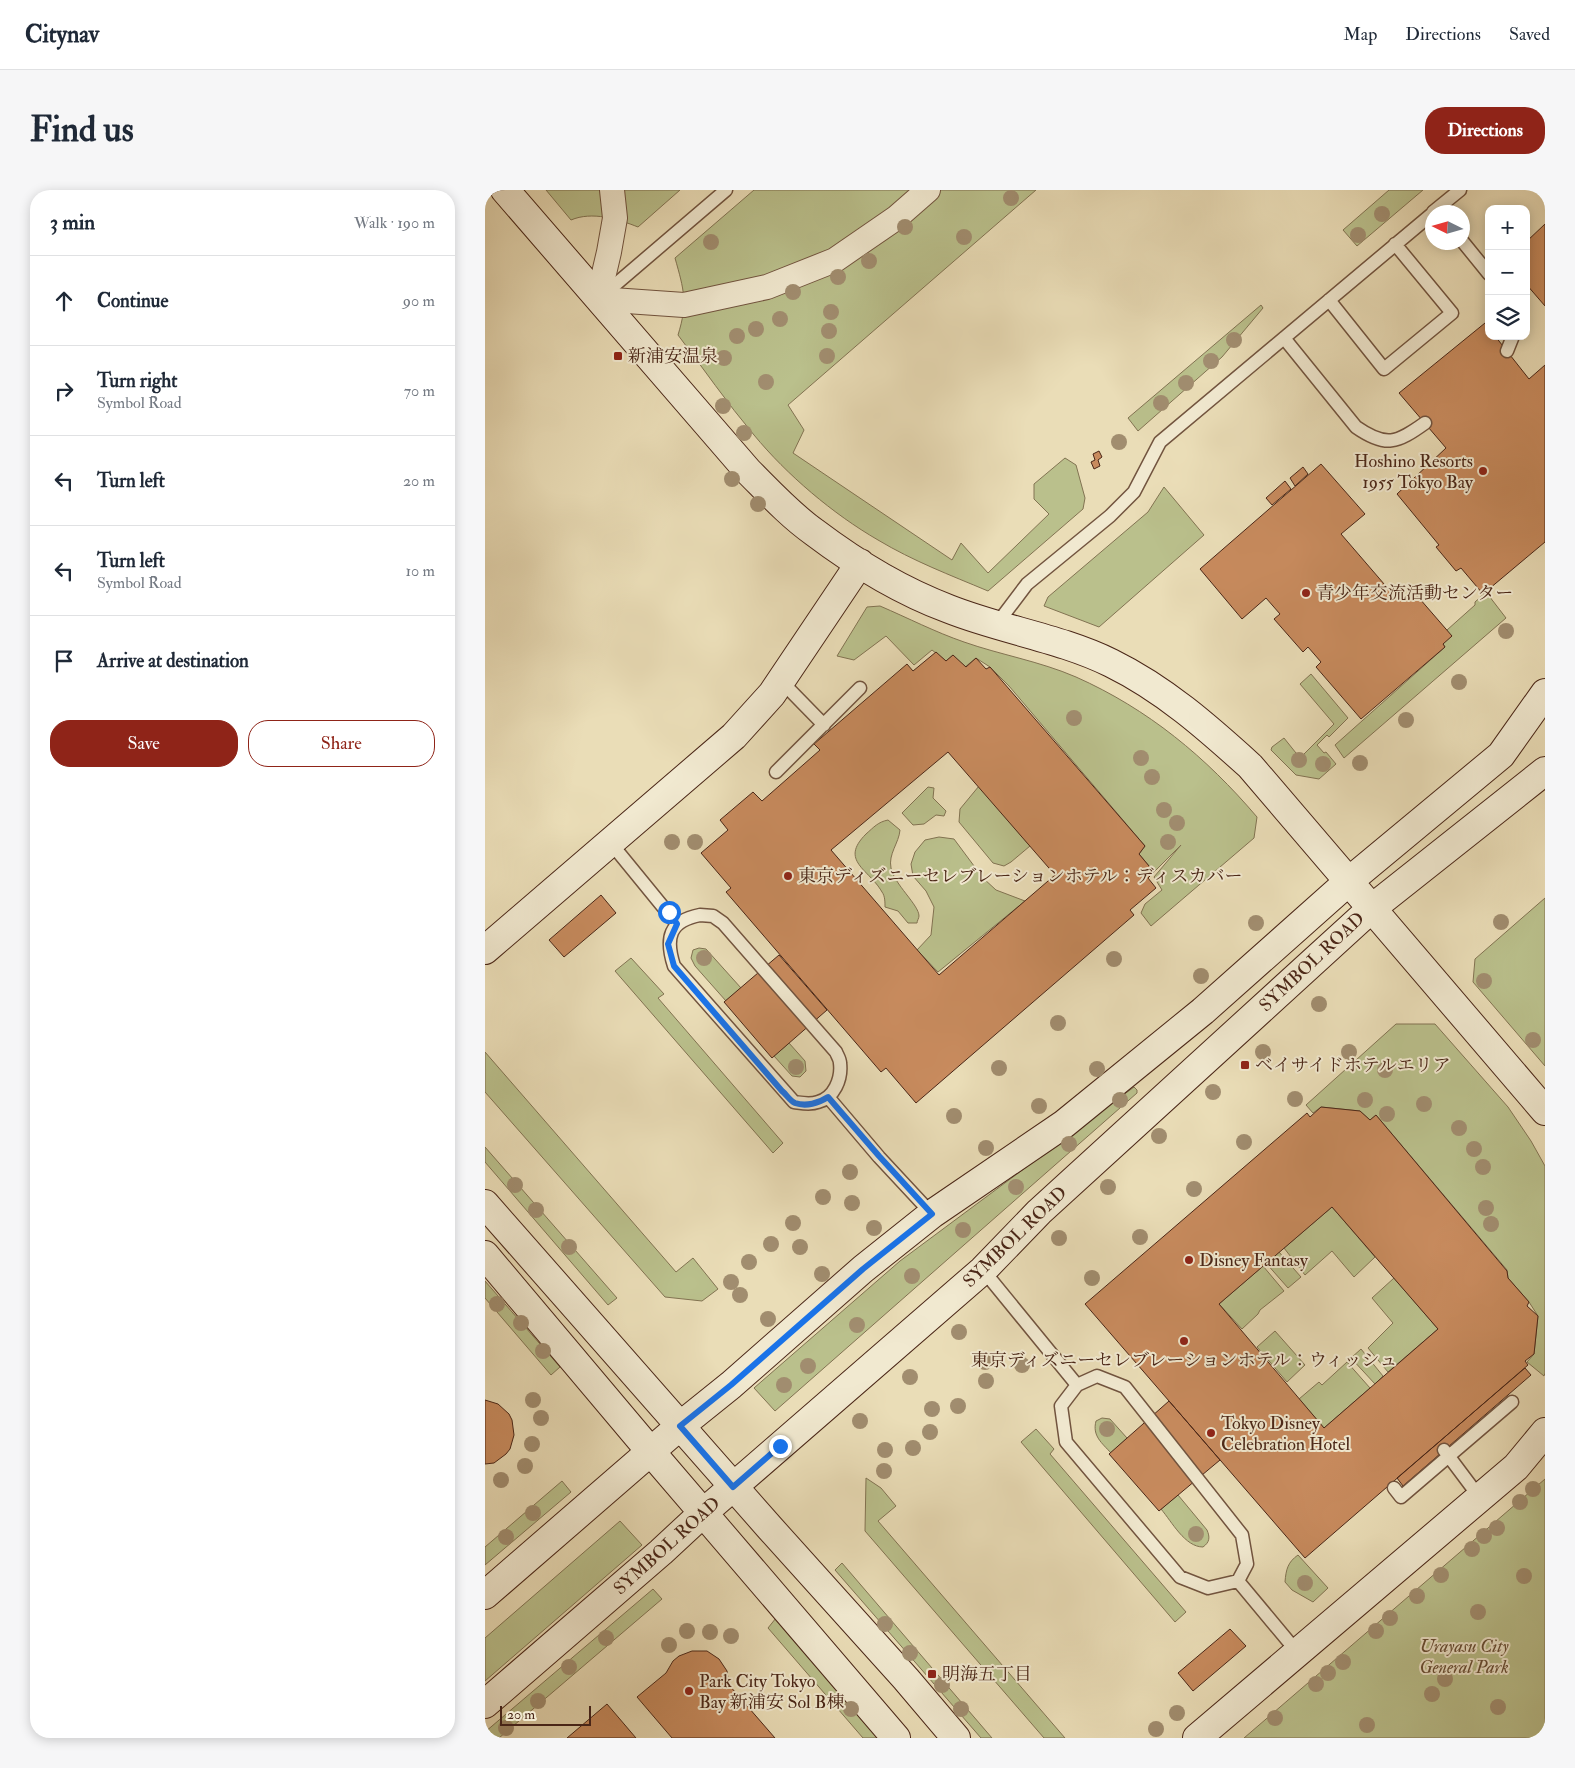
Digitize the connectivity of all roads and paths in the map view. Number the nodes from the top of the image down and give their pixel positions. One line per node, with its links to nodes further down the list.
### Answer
1 (505, 190): 11 (street)
2 (612, 190): 11 (street)
3 (726, 190): 11 (lane)
4 (928, 190): 11 (street)
5 (1459, 190): 6 (lane)
6 (1443, 205)
7 (1425, 220): 8 (lane)
8 (1395, 244): 12 (lane); 12 (lane)
9 (1470, 250): 10 (lane)
10 (1485, 269)
11 (598, 299): 17 (street)
12 (1329, 300): 13 (lane)
13 (1283, 338): 16 (lane); 18 (lane)
14 (1511, 340): 15 (lane)
15 (1507, 351)
16 (1425, 423)
17 (860, 563): 18 (street); 19 (street)
18 (996, 626): 26 (street)
19 (781, 681): 22 (lane); 25 (street)
20 (860, 688): 22 (lane)
21 (1545, 693): 26 (street, SYMBOL ROAD)
22 (824, 724): 24 (lane)
23 (1545, 771): 27 (street, SYMBOL ROAD)
24 (776, 772)
25 (610, 842): 28 (lane); 29 (street)
26 (1348, 882): 27 (street); 33 (street, SYMBOL ROAD)
27 (1371, 908): 31 (street); 35 (street, SYMBOL ROAD)
28 (677, 924): 30 (lane); 30 (lane)
29 (485, 950)
30 (828, 1097): 33 (lane)
31 (1545, 1111)
32 (485, 1204): 38 (street)
33 (932, 1214): 38 (street, SYMBOL ROAD)
34 (485, 1255): 40 (street)
35 (983, 1270): 36 (lane); 42 (street, SYMBOL ROAD)
36 (1077, 1384): 46 (lane); 46 (lane)
37 (1512, 1402): 41 (lane)
38 (680, 1426): 40 (street, SYMBOL ROAD); 42 (street)
39 (1545, 1432): 44 (street)
40 (651, 1452): 45 (street); 47 (street, SYMBOL ROAD)
41 (1446, 1453): 43 (lane); 44 (lane)
42 (733, 1487): 45 (street, SYMBOL ROAD); 51 (street)
43 (1394, 1488)
44 (1480, 1498): 48 (street)
45 (703, 1513): 49 (street, SYMBOL ROAD); 50 (street)
46 (1238, 1581): 48 (lane)
47 (485, 1595)
48 (1298, 1653): 52 (street)
49 (485, 1704)
50 (896, 1738)
51 (956, 1738)
52 (1197, 1738)

